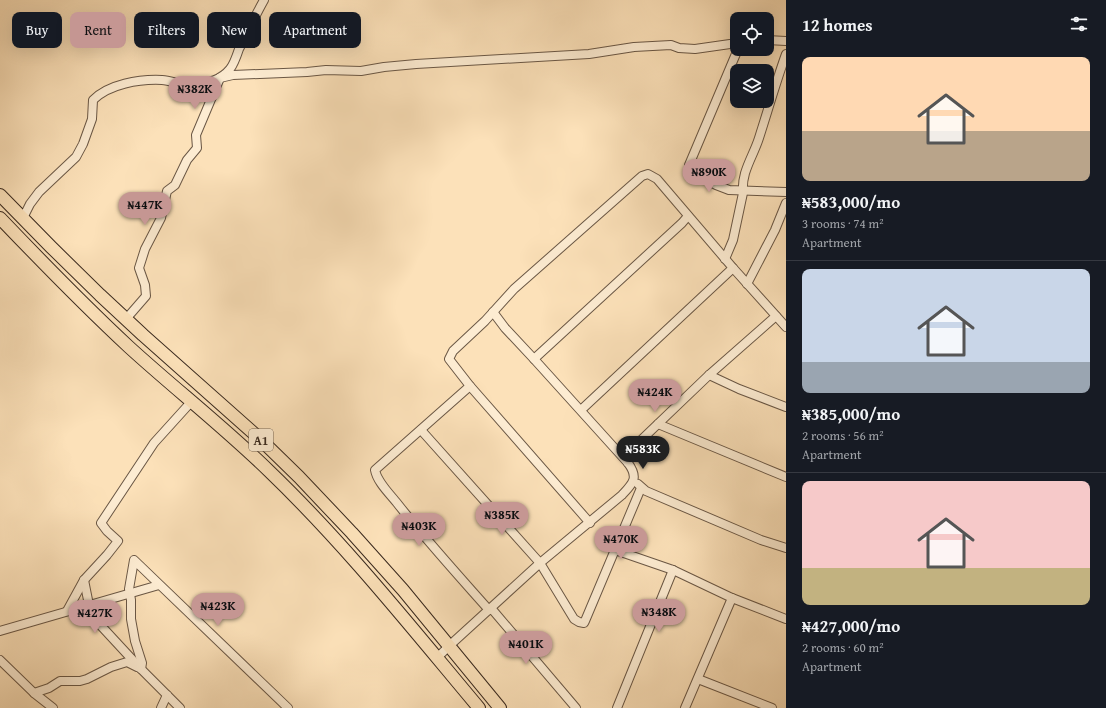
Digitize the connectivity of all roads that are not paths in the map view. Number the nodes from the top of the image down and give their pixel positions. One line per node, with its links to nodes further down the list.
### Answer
1 (264, 0): 7 (street)
2 (774, 40): 3 (street)
3 (786, 41)
4 (730, 44): 7 (street)
5 (786, 54): 8 (street)
6 (735, 56): 8 (street)
7 (220, 78): 14 (street); 22 (street)
8 (742, 190): 9 (street); 15 (street)
9 (786, 192)
10 (2, 200): 14 (highway, A1)
11 (786, 203): 17 (street)
12 (688, 216): 15 (street); 20 (street); 24 (street)
13 (0, 218): 19 (highway, A1)
14 (23, 218): 18 (highway, A1)
15 (725, 260): 16 (street)
16 (733, 268): 17 (street); 29 (street)
17 (747, 284): 21 (street)
18 (100, 295): 19 (highway); 22 (highway, A1)
19 (88, 308): 27 (highway, A1)
20 (493, 312): 24 (street); 26 (street)
21 (776, 316): 23 (street); 25 (street)
22 (126, 319): 50 (highway, A1)
23 (786, 327)
24 (534, 359): 29 (street)
25 (709, 375): 28 (street); 30 (street)
26 (470, 386): 31 (street); 36 (street)
27 (192, 401): 41 (street); 51 (highway, A1)
28 (786, 407)
29 (580, 410): 32 (street)
30 (658, 424): 32 (street); 33 (street)
31 (421, 430): 39 (street); 46 (street)
32 (628, 463): 34 (street)
33 (786, 477)
34 (633, 483): 35 (street); 36 (street)
35 (641, 488): 37 (street); 38 (street)
36 (590, 524): 39 (street)
37 (786, 548)
38 (615, 550): 39 (street); 40 (street)
39 (540, 563): 46 (street)
40 (673, 570): 44 (street); 65 (street)
41 (84, 580): 45 (street); 47 (street)
42 (159, 585): 43 (street); 43 (street); 61 (street)
43 (130, 593): 45 (street); 53 (street)
44 (732, 598): 48 (street); 54 (street)
45 (89, 605): 47 (street); 53 (street)
46 (490, 609): 50 (street); 64 (street)
47 (67, 611): 49 (street)
48 (786, 619)
49 (0, 631)
50 (449, 646): 51 (street); 63 (highway, A1)
51 (437, 658): 62 (highway, A1)
52 (0, 660): 55 (street)
53 (141, 669): 55 (street); 56 (street)
54 (698, 679): 57 (street); 66 (street)
55 (34, 693): 58 (street)
56 (167, 695): 59 (street); 60 (street)
57 (758, 706): 67 (street)
58 (53, 708)
59 (161, 708)
60 (180, 708)
61 (288, 708)
62 (479, 708)
63 (500, 708)
64 (576, 708)
65 (618, 708)
66 (685, 708)
67 (772, 708)

